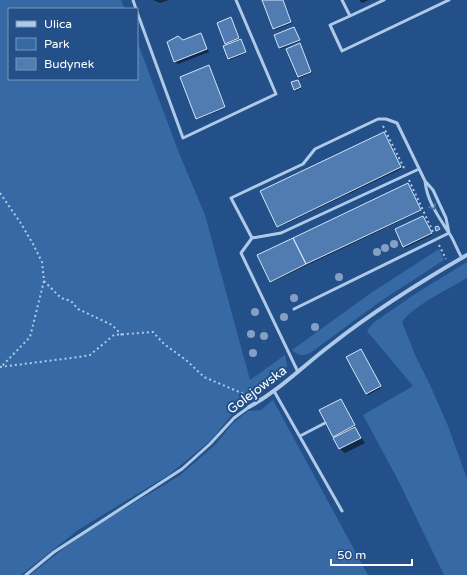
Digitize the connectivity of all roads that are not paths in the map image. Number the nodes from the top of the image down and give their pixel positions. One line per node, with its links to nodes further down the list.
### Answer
1 (236, 0): 5 (lane)
2 (342, 0): 6 (lane)
3 (384, 0): 6 (lane)
4 (449, 0): 6 (lane)
5 (138, 15)
6 (350, 16)
7 (419, 169): 8 (lane); 10 (lane); 10 (lane)
8 (425, 181): 9 (lane); 9 (lane, one-way to 9)
9 (449, 233): 12 (lane); 13 (lane)
10 (252, 238): 14 (lane)
11 (467, 255): 12 (street, Golejowska)
12 (462, 258): 14 (street, Golejowska)
13 (294, 309)
14 (298, 372): 15 (street, Golejowska)
15 (274, 391): 16 (street, Golejowska); 18 (lane)
16 (249, 407): 20 (lane, Golejowska)
17 (325, 423): 18 (lane)
18 (300, 436): 19 (lane)
19 (342, 511)
20 (26, 575)

